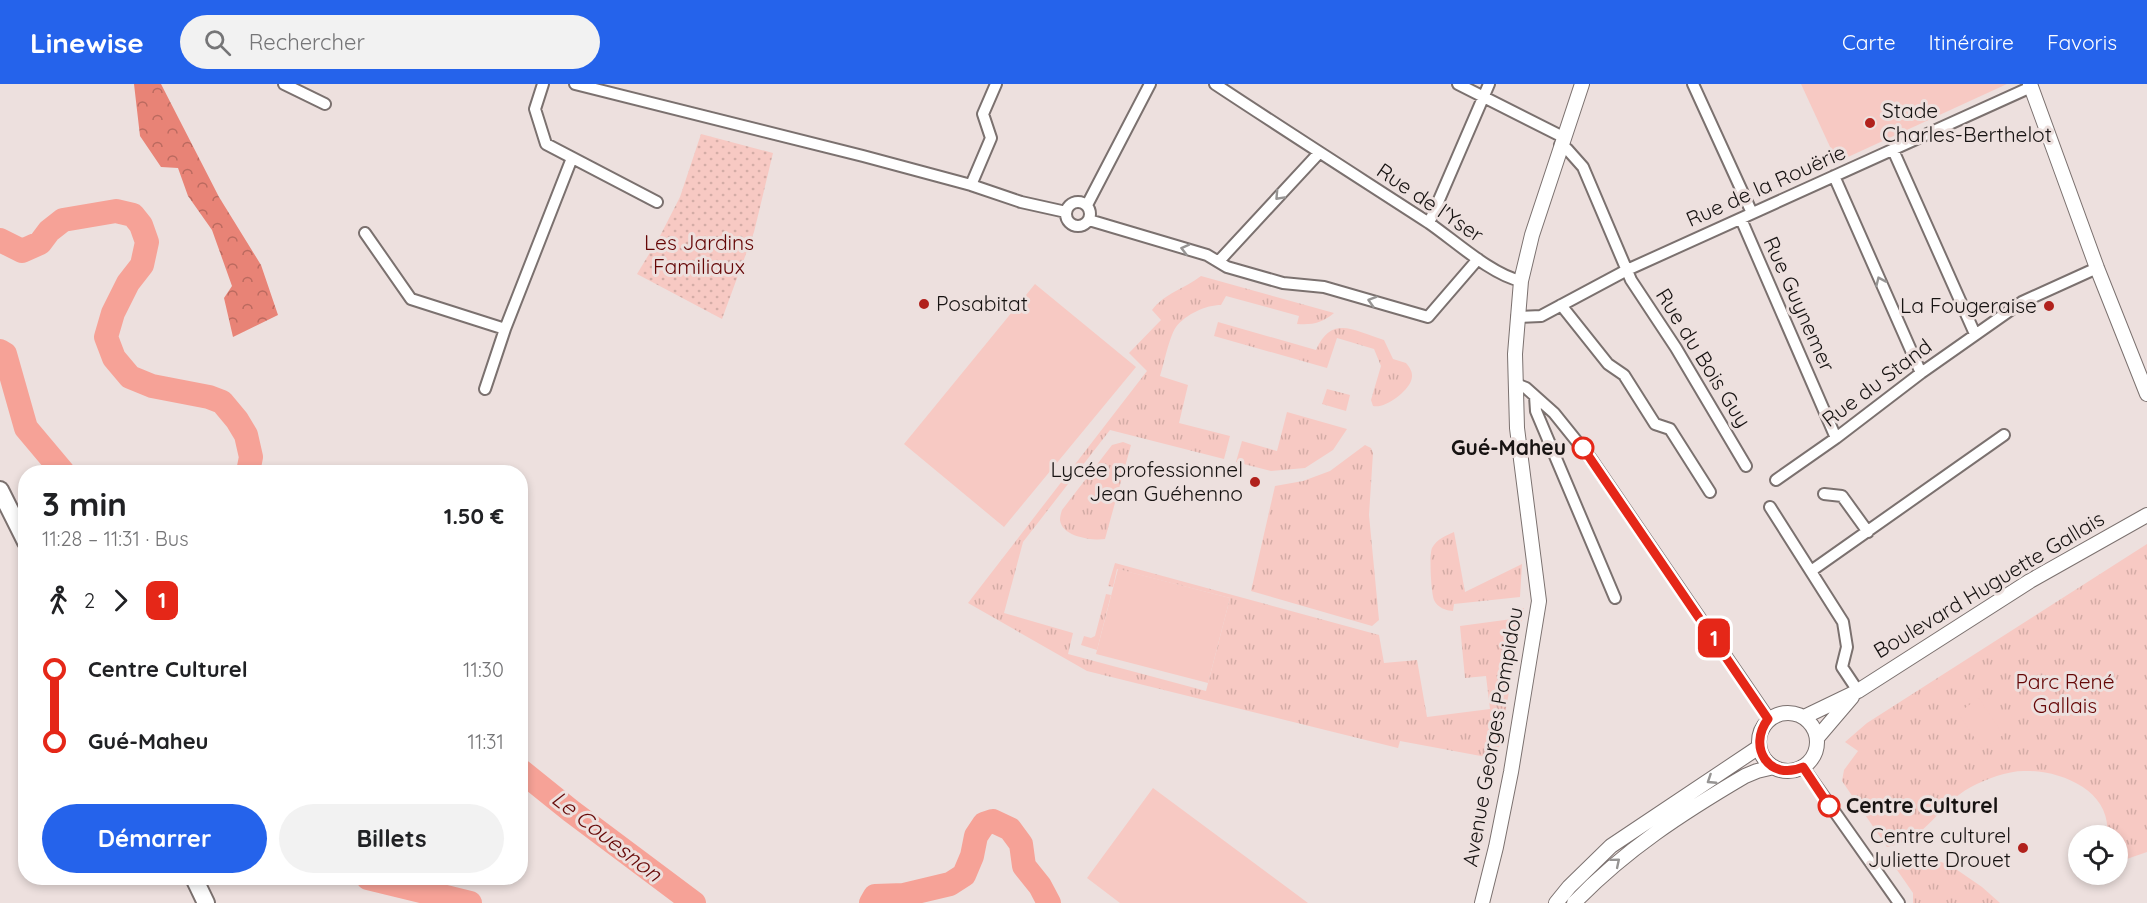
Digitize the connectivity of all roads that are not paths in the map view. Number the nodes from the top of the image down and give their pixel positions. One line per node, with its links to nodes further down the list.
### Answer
1 (284, 84): 13 (street)
2 (543, 84): 17 (street)
3 (575, 84): 19 (street)
4 (996, 84): 19 (street)
5 (1150, 84): 21 (street)
6 (1215, 84): 16 (street, Rue de l'Yser)
7 (1458, 84): 12 (street, Rue du Bois Guy)
8 (1489, 84): 12 (street)
9 (1582, 84): 14 (street, Avenue Georges Pompidou)
10 (1693, 84): 23 (street)
11 (2031, 85): 15 (street, Rue de la Rouërie); 30 (street)
12 (1484, 97): 14 (street, Rue du Bois Guy); 26 (street)
13 (325, 104)
14 (1562, 141): 31 (street, Rue du Bois Guy); 32 (street, Avenue Georges Pompidou)
15 (1893, 150): 18 (street, Rue de la Rouërie); 36 (street)
16 (1319, 153): 26 (street, Rue de l'Yser); 29 (street, one-way to 29)
17 (572, 158): 20 (street); 35 (street)
18 (1834, 176): 23 (street, Rue de la Rouërie); 37 (street, one-way to 18)
19 (971, 185): 22 (street)
20 (657, 202)
21 (1087, 205): 22 (street); 25 (street)
22 (1066, 212): 25 (street)
23 (1752, 213): 24 (street, Rue de la Rouërie)
24 (1741, 219): 31 (street, Rue de la Rouërie); 43 (street, Rue Guynemer)
25 (1089, 220): 29 (street, one-way to 25)
26 (1429, 224): 28 (street, Rue de l'Yser)
27 (365, 233): 35 (street)
28 (1478, 259): 29 (street, one-way to 29); 32 (street, Rue de l'Yser)
29 (1219, 261)
30 (2097, 268): 36 (street, Rue du Stand); 40 (street)
31 (1627, 270): 33 (street, Rue de la Rouërie); 44 (street, Rue du Bois Guy)
32 (1521, 281): 34 (street, Avenue Georges Pompidou)
33 (1561, 305): 34 (street, Rue de la Rouërie); 47 (street)
34 (1517, 317): 38 (street, Avenue Georges Pompidou)
35 (505, 329): 39 (street)
36 (1975, 334): 37 (street, Rue du Stand)
37 (1921, 373): 43 (street, Rue du Stand)
38 (1515, 384): 41 (street); 64 (street, Avenue Georges Pompidou)
39 (485, 389)
40 (2147, 394)
41 (1535, 396): 54 (street); 57 (street)
42 (2004, 435): 52 (street)
43 (1836, 438): 45 (street, Rue du Stand)
44 (1746, 466)
45 (1776, 480)
46 (0, 490): 51 (main road)
47 (1710, 492)
48 (1824, 494): 52 (street)
49 (1770, 507): 53 (street)
50 (2146, 516): 55 (street, Boulevard Huguette Gallais)
51 (18, 526)
52 (1868, 532): 53 (street)
53 (1811, 571): 55 (street)
54 (1615, 598)
55 (1858, 691): 56 (street, Boulevard Huguette Gallais); 58 (street, Boulevard Huguette Gallais)
56 (1804, 717): 57 (street); 58 (street)
57 (1768, 719): 59 (street)
58 (1817, 738): 61 (street)
59 (1759, 747): 60 (street); 65 (street, one-way to 65)
60 (1774, 767): 61 (street); 66 (street, one-way to 60)
61 (1803, 767): 67 (street)
62 (197, 885): 63 (main road)
63 (206, 903)
64 (1482, 903)
65 (1556, 903)
66 (1574, 903)
67 (1899, 903)

